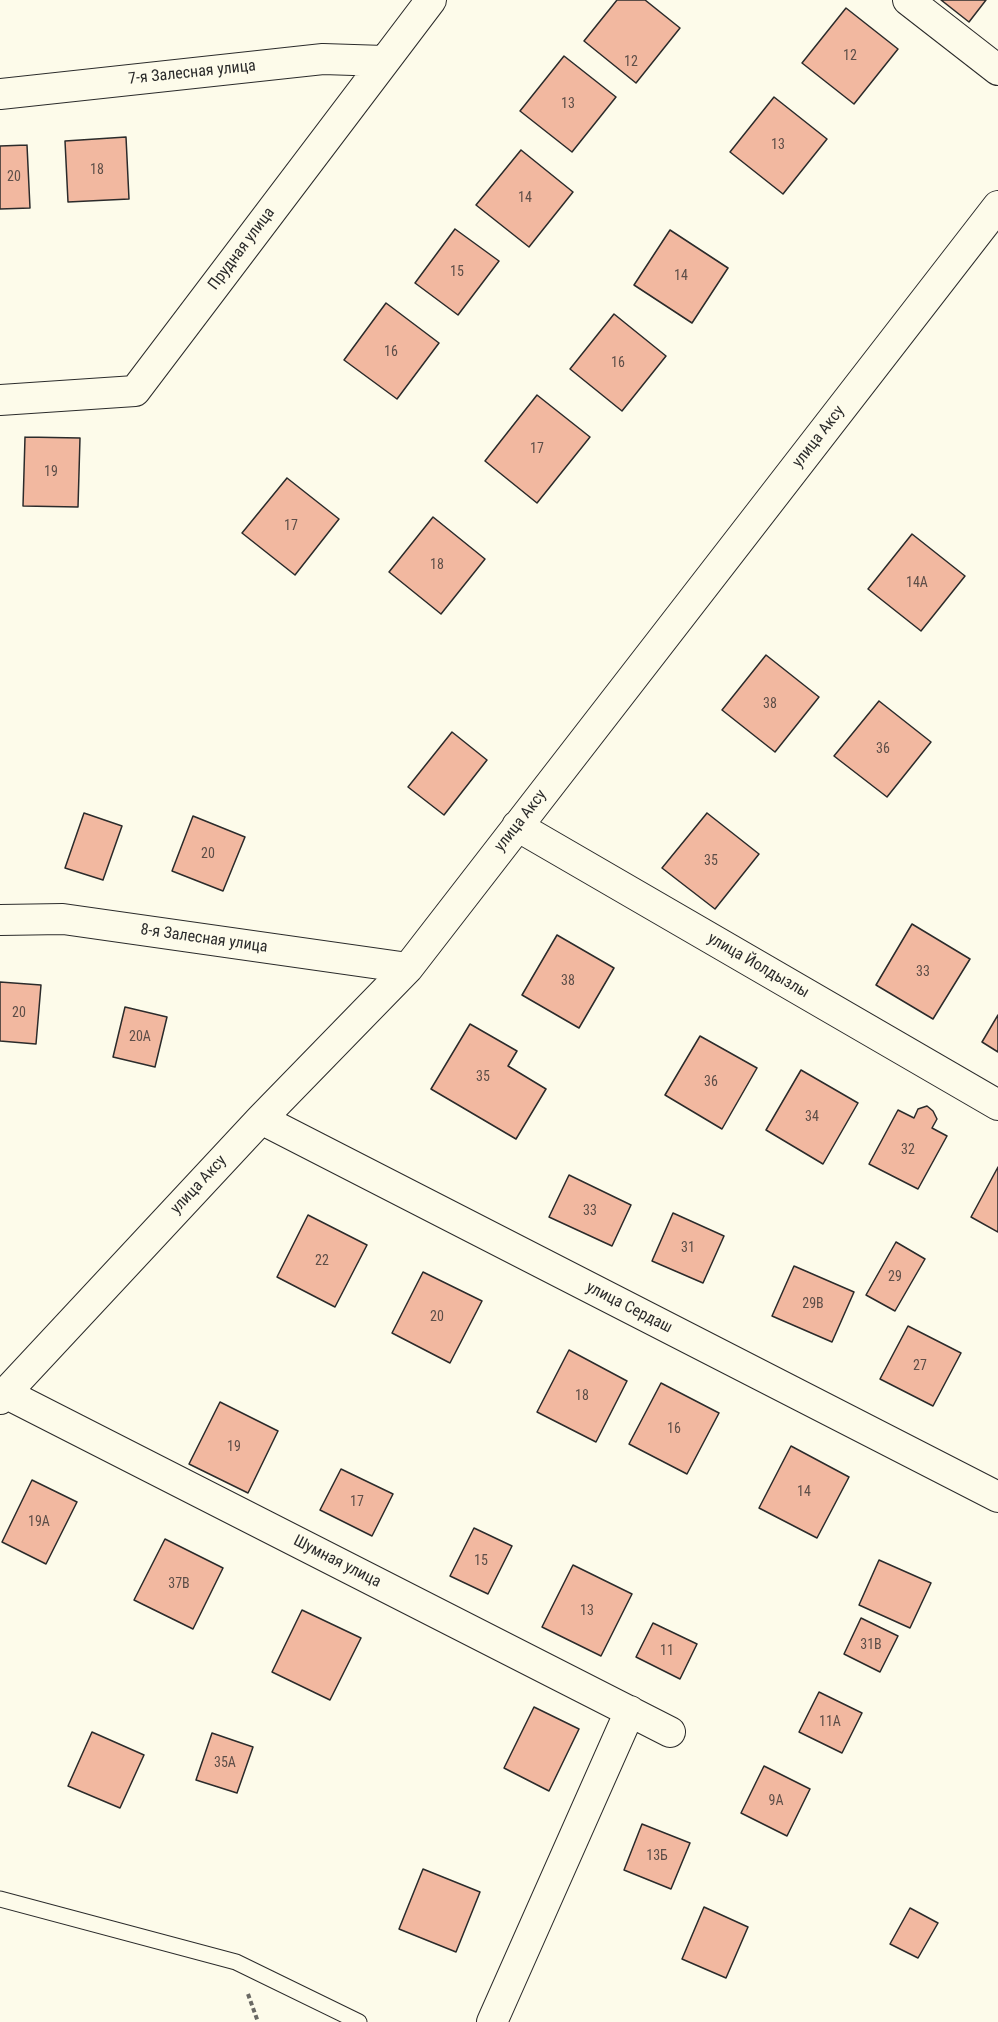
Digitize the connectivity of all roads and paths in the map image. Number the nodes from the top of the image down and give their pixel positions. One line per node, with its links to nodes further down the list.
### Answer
1 (431, 0): 3 (street, Прудная улица)
2 (908, 0): 4 (street)
3 (384, 61): 5 (street, 7-я Залесная улица); 7 (street, Прудная улица)
4 (998, 70)
5 (0, 94)
6 (998, 206): 8 (street, улица Аксу)
7 (0, 400)
8 (517, 826): 10 (street, улица Аксу); 11 (street, улица Йолдызлы)
9 (0, 920): 10 (street, 8-я Залесная улица)
10 (408, 968): 12 (street, улица Аксу)
11 (998, 1105)
12 (261, 1119): 13 (street, улица Аксу); 14 (street, улица Сердаш)
13 (2, 1394): 15 (street, Шумная улица)
14 (998, 1497)
15 (630, 1712): 16 (street, Шумная улица); 19 (street)
16 (670, 1732)
17 (0, 1899): 18 (lane)
18 (359, 2022)
19 (492, 2022)

